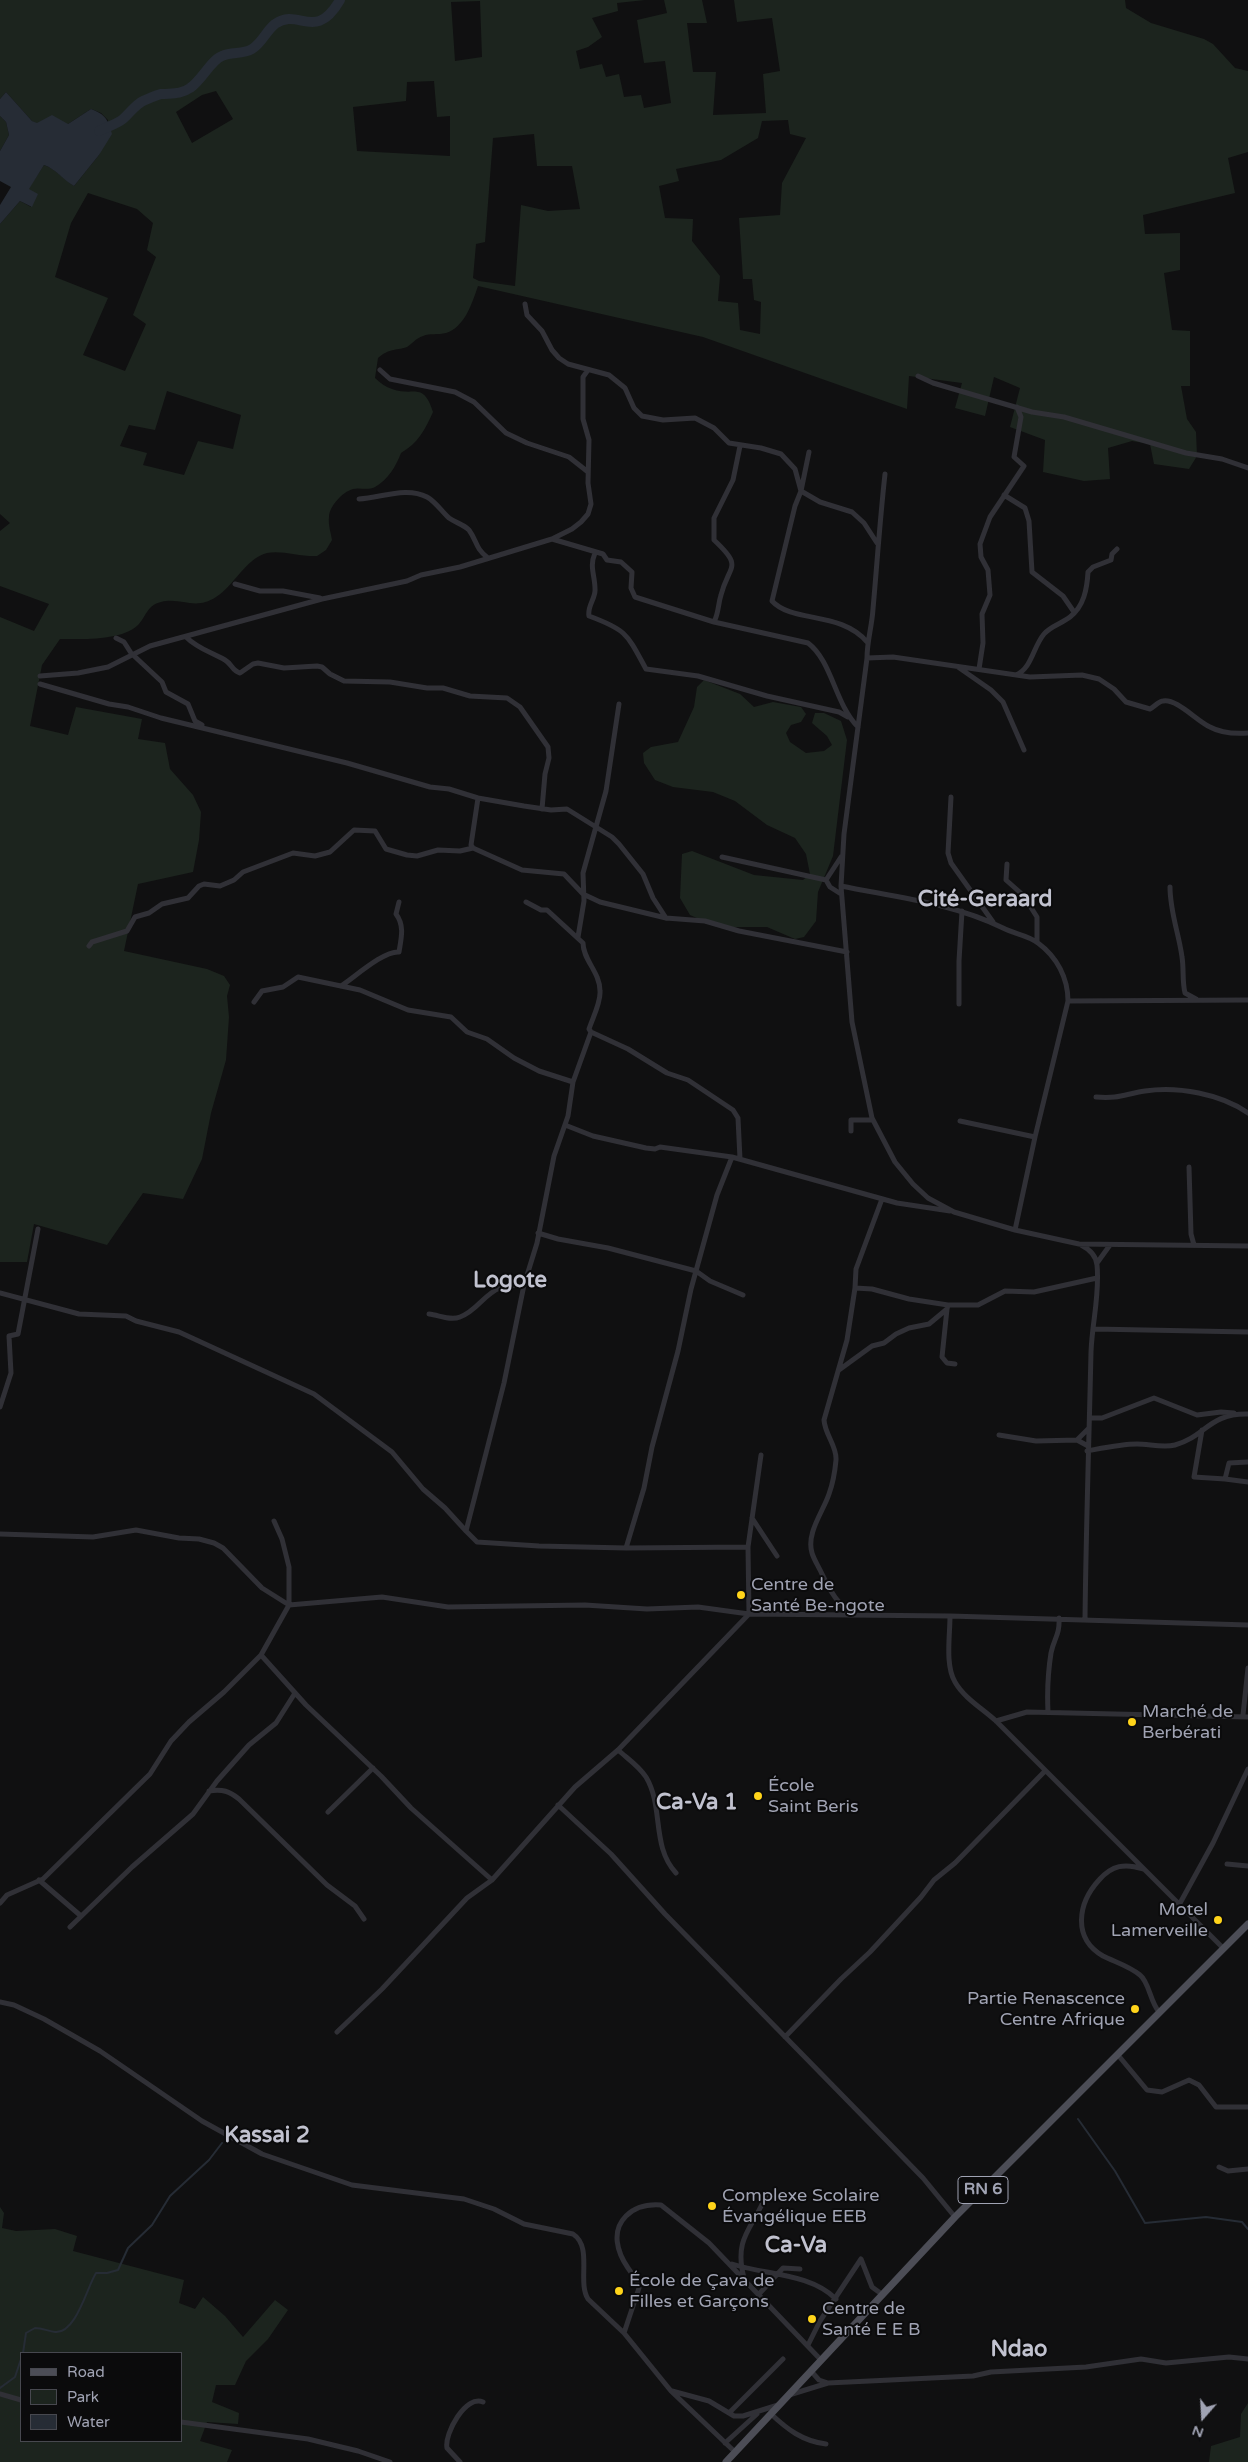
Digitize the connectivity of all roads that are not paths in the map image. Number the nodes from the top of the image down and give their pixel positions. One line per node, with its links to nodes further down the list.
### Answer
1 (526, 304): 3 (street)
2 (380, 370): 9 (street)
3 (588, 370): 6 (street); 9 (street)
4 (918, 376): 5 (street)
5 (1016, 406): 8 (street); 12 (street)
6 (740, 446): 11 (street); 22 (street)
7 (809, 452): 11 (street)
8 (1248, 468)
9 (588, 472): 14 (street)
10 (885, 474): 15 (street)
11 (802, 490): 15 (street); 25 (street)
12 (1004, 495): 21 (street); 29 (street)
13 (359, 499): 18 (street)
14 (552, 539): 17 (street); 18 (street)
15 (877, 544): 25 (street)
16 (1117, 549): 21 (street)
17 (595, 553): 22 (street); 34 (street)
18 (488, 558): 20 (street)
19 (234, 584): 20 (street)
20 (322, 598): 24 (street)
21 (1074, 612): 30 (street)
22 (714, 622): 34 (street)
23 (116, 638): 26 (street)
24 (186, 638): 26 (street); 41 (street)
25 (867, 642): 27 (street)
26 (131, 653): 31 (street); 36 (street)
27 (867, 658): 28 (street); 35 (street)
28 (957, 667): 29 (street); 38 (street)
29 (979, 669): 30 (street)
30 (1015, 675): 37 (street)
31 (40, 676)
32 (40, 684): 36 (street)
33 (619, 704): 42 (street)
34 (848, 717): 35 (street)
35 (858, 727): 44 (street)
36 (204, 728): 40 (street)
37 (1248, 733)
38 (1024, 750)
39 (951, 797): 56 (street)
40 (478, 798): 41 (street); 43 (street)
41 (542, 809): 42 (street)
42 (596, 826): 50 (street); 55 (street)
43 (473, 848): 50 (street); 59 (street)
44 (842, 855): 47 (street); 48 (street)
45 (722, 857): 47 (street)
46 (1007, 864): 58 (street)
47 (826, 880): 51 (street)
48 (841, 886): 51 (street); 54 (street)
49 (1170, 888): 62 (street)
50 (583, 894): 55 (street); 57 (street)
51 (841, 894): 60 (street)
52 (399, 902): 61 (street)
53 (526, 902): 57 (street)
54 (962, 910): 56 (street); 66 (street)
55 (666, 918): 60 (street)
56 (994, 923): 58 (street)
57 (578, 937): 67 (street)
58 (1037, 941): 64 (street)
59 (89, 946)
60 (847, 952): 71 (street)
61 (341, 986): 65 (street); 68 (street)
62 (1198, 1000): 63 (street); 64 (street)
63 (1248, 1000)
64 (1068, 1001): 75 (street)
65 (254, 1002)
66 (959, 1004)
67 (591, 1032): 68 (street); 77 (street)
68 (573, 1082): 73 (street)
69 (1096, 1097): 70 (street)
70 (1248, 1113)
71 (873, 1120): 74 (street); 80 (street)
72 (960, 1121): 75 (street)
73 (565, 1125): 76 (street); 83 (street)
74 (851, 1131)
75 (1035, 1137): 82 (street)
76 (732, 1157): 77 (street); 89 (street)
77 (740, 1159): 79 (street)
78 (1189, 1167): 85 (street)
79 (882, 1199): 80 (street); 92 (street)
80 (954, 1212): 82 (street)
81 (38, 1229): 95 (street)
82 (1015, 1230): 84 (street)
83 (538, 1233): 89 (street); 91 (street)
84 (1079, 1244): 86 (street); 88 (street)
85 (1194, 1245): 86 (street); 87 (street)
86 (1110, 1246): 88 (street)
87 (1248, 1246)
88 (1097, 1263): 90 (street)
89 (696, 1272): 94 (street); 120 (street)
90 (1097, 1278): 96 (street); 98 (street)
91 (524, 1285): 97 (street); 117 (street)
92 (855, 1288): 96 (street); 101 (street)
93 (0, 1293): 95 (street)
94 (744, 1295)
95 (24, 1300): 102 (street); 117 (street)
96 (948, 1307): 100 (street); 101 (street)
97 (430, 1314)
98 (1094, 1330): 99 (street); 105 (street)
99 (1248, 1332)
100 (955, 1364)
101 (839, 1370): 124 (street)
102 (0, 1407)
103 (1236, 1414): 104 (street); 105 (street); 107 (street)
104 (1248, 1414)
105 (1090, 1418): 106 (street)
106 (1089, 1428): 109 (street); 110 (street)
107 (1202, 1430): 110 (street); 113 (street)
108 (999, 1435): 109 (street)
109 (1077, 1440): 110 (street)
110 (1087, 1448): 127 (street)
111 (761, 1454): 115 (street)
112 (1248, 1462): 113 (street)
113 (1225, 1479): 114 (street)
114 (1248, 1482)
115 (752, 1518): 119 (street); 121 (street)
116 (274, 1521): 122 (street)
117 (466, 1531): 120 (street)
118 (0, 1534): 122 (street)
119 (748, 1547): 120 (street); 123 (street)
120 (626, 1548)
121 (777, 1556)
122 (289, 1606): 123 (street); 129 (street)
123 (749, 1614): 124 (street); 135 (street)
124 (851, 1614): 125 (street)
125 (950, 1616): 126 (street); 134 (street)
126 (1059, 1618): 127 (street); 132 (street)
127 (1084, 1619): 128 (street)
128 (1248, 1625)
129 (261, 1655): 131 (street); 146 (street)
130 (1248, 1668): 133 (street)
131 (295, 1693): 136 (street); 139 (street)
132 (1048, 1712): 133 (street); 134 (street)
133 (1245, 1716)
134 (996, 1721): 138 (street)
135 (618, 1750): 140 (street); 145 (street)
136 (373, 1768): 141 (street); 147 (street)
137 (1248, 1769): 149 (street)
138 (1045, 1771): 144 (street); 158 (street)
139 (209, 1791): 150 (street); 151 (street)
140 (558, 1805): 147 (street); 158 (street)
141 (328, 1812)
142 (1226, 1864): 143 (street)
143 (1248, 1866)
144 (1145, 1870): 149 (street); 156 (street)
145 (676, 1873)
146 (40, 1880): 148 (street); 150 (street)
147 (492, 1880): 157 (street)
148 (0, 1902)
149 (1179, 1905): 154 (street)
150 (81, 1916): 153 (street)
151 (364, 1919)
152 (1248, 1924): 154 (main road, RN 6)
153 (70, 1927)
154 (1223, 1948): 156 (main road, RN 6)
155 (0, 2002): 173 (street)
156 (1159, 2012): 159 (main road, RN 6)
157 (337, 2032)
158 (786, 2037): 164 (street)
159 (1118, 2055): 160 (street); 164 (main road, RN 6)
160 (1248, 2107)
161 (1220, 2167): 162 (street)
162 (1248, 2169)
163 (767, 2193): 166 (street)
164 (954, 2218): 171 (main road, RN 6)
165 (729, 2263): 166 (street); 169 (street); 173 (street)
166 (741, 2267): 168 (street); 169 (street)
167 (800, 2268): 168 (street)
168 (776, 2274): 170 (street); 172 (street)
169 (745, 2280): 170 (street)
170 (759, 2294): 174 (street)
171 (883, 2295): 172 (street); 177 (main road, RN 6)
172 (836, 2298): 174 (street)
173 (624, 2333): 180 (street)
174 (808, 2345): 177 (street)
175 (783, 2359): 187 (street)
176 (1248, 2359): 179 (street)
177 (822, 2360): 178 (main road, RN 6)
178 (811, 2371): 179 (street); 182 (main road, RN 6)
179 (828, 2383): 182 (street)
180 (671, 2391): 187 (street); 190 (street)
181 (0, 2394): 183 (street)
182 (789, 2395): 185 (main road, RN 6)
183 (20, 2400)
184 (483, 2402): 194 (street)
185 (779, 2405): 186 (street); 188 (main road, RN 6)
186 (759, 2412): 187 (street); 190 (street)
187 (730, 2413)
188 (771, 2414): 191 (street); 192 (main road, RN 6)
189 (182, 2422): 193 (street)
190 (725, 2443): 192 (street)
191 (826, 2444)
192 (735, 2452): 195 (main road, RN 6)
193 (390, 2462)
194 (460, 2462)
195 (726, 2462)

